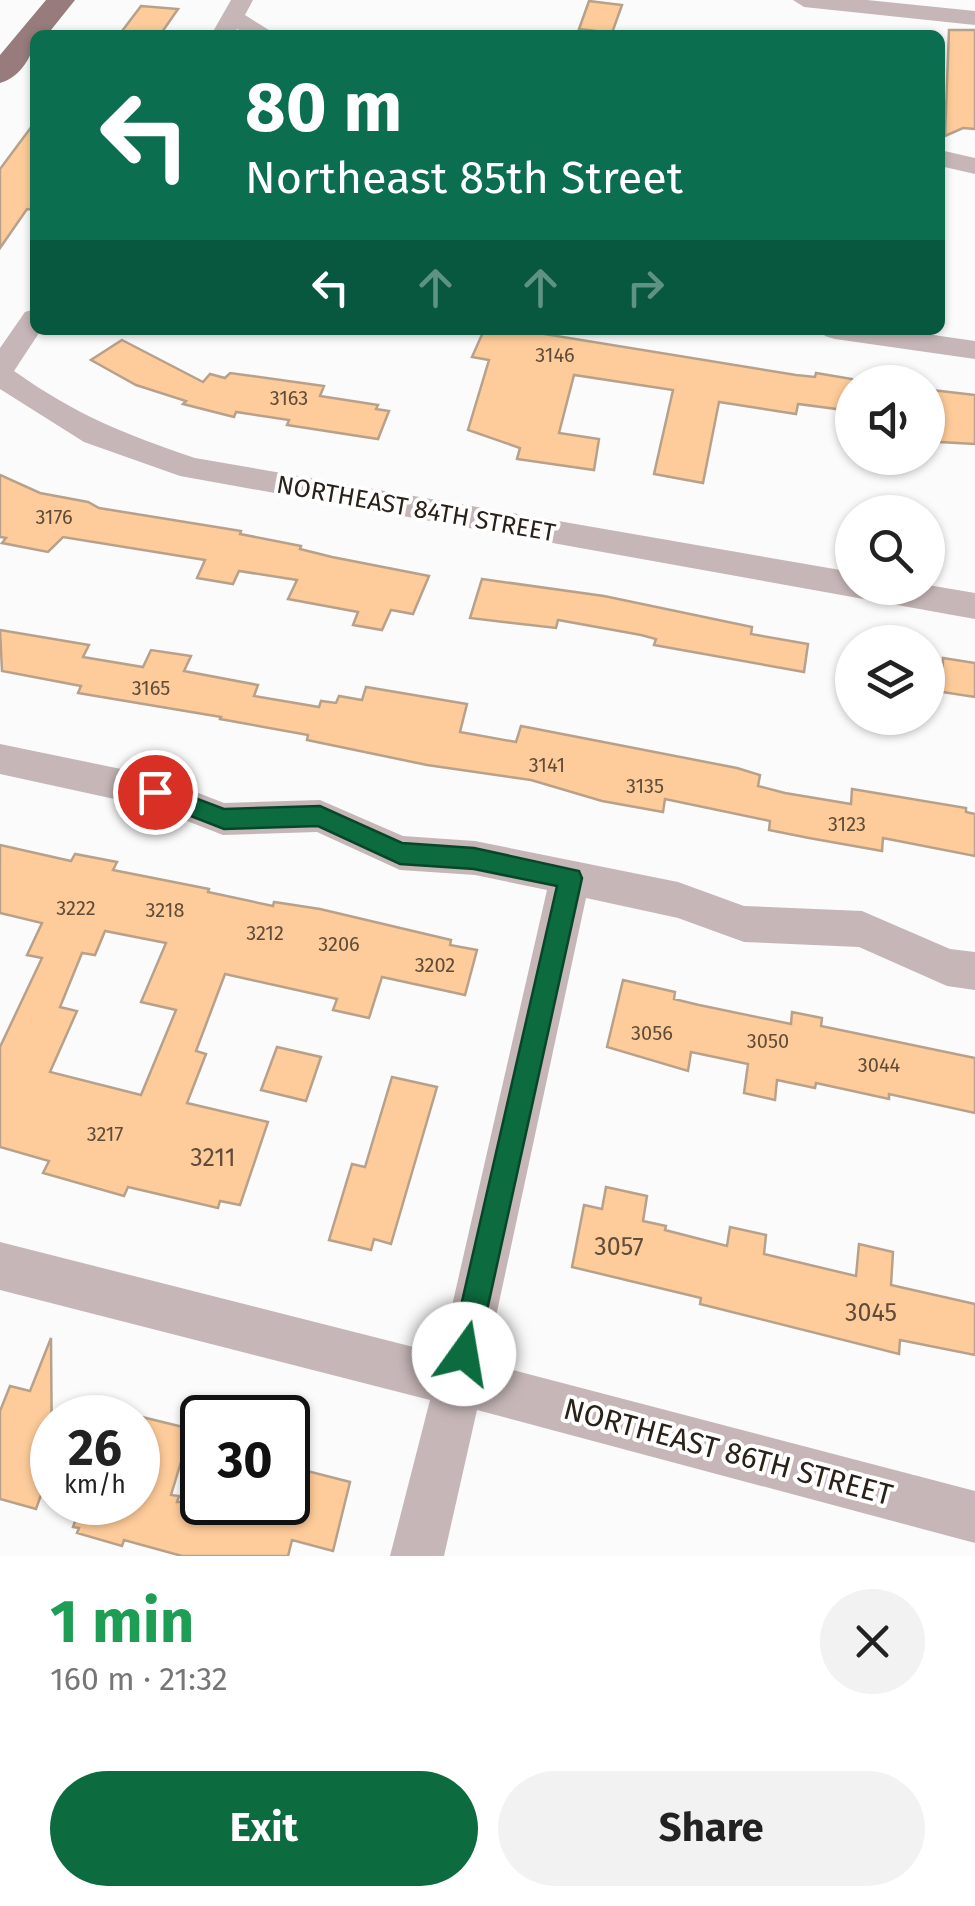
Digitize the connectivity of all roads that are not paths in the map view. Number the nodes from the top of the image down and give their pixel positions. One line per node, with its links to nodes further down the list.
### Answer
1 (61, 0): 5 (main road)
2 (804, 0): 4 (street)
3 (233, 18): 6 (street)
4 (975, 18)
5 (36, 30)
6 (256, 30)
7 (30, 38): 8 (main road)
8 (0, 74)
9 (945, 158): 10 (street)
10 (975, 164)
11 (30, 326): 14 (street)
12 (871, 335): 13 (street)
13 (975, 350)
14 (0, 372): 15 (street, NORTHEAST 84TH STREET)
15 (835, 581)
16 (945, 601): 17 (street)
17 (975, 606)
18 (0, 759): 19 (street)
19 (570, 878): 20 (street); 22 (street)
20 (975, 970)
21 (0, 1266): 22 (street, NORTHEAST 86TH STREET)
22 (458, 1381): 23 (street, NORTHEAST 86TH STREET); 24 (street)
23 (975, 1517)
24 (417, 1556)

